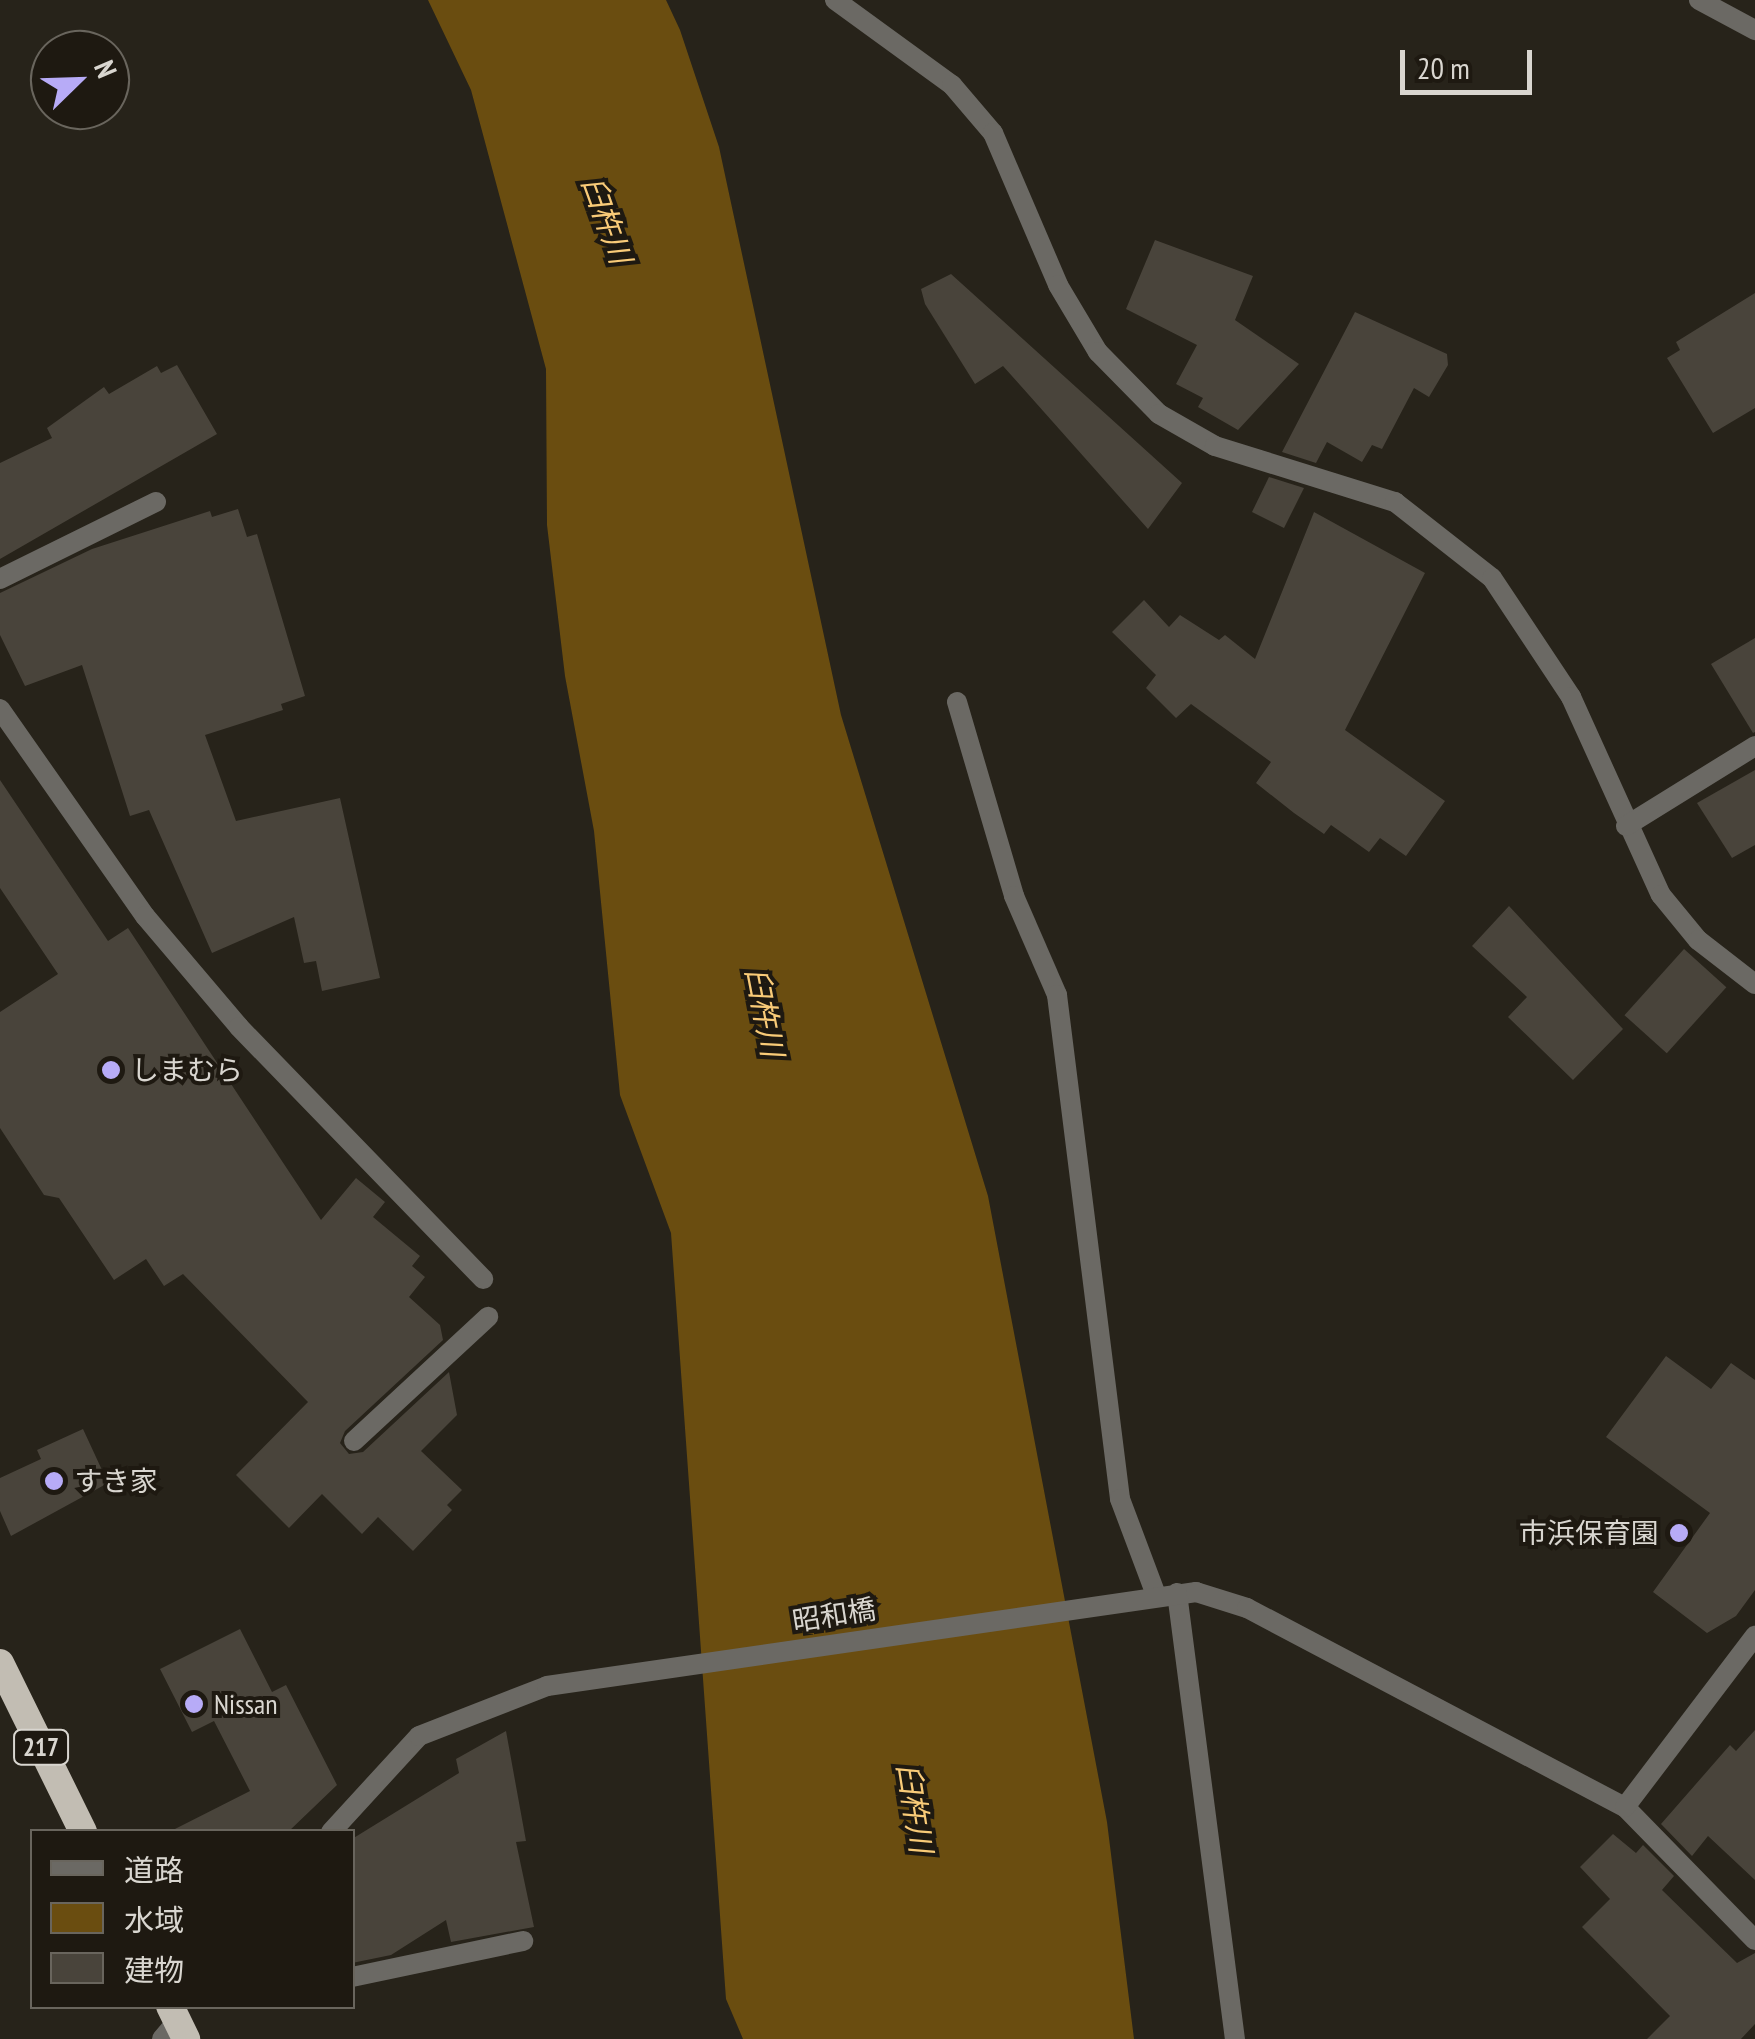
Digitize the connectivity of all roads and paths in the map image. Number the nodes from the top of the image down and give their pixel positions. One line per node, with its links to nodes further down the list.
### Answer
1 (835, 0): 9 (street)
2 (1699, 0): 3 (street)
3 (1755, 30)
4 (156, 502): 5 (street)
5 (0, 579)
6 (957, 702): 14 (street)
7 (0, 709): 11 (street)
8 (1755, 746): 9 (street)
9 (1626, 826): 10 (street)
10 (1755, 984)
11 (483, 1278)
12 (488, 1317): 13 (street)
13 (354, 1441)
14 (1167, 1594): 17 (street, 昭和橋); 19 (street, 昭和橋); 23 (street)
15 (1755, 1636): 17 (street)
16 (0, 1663): 18 (highway, 217)
17 (1625, 1806): 21 (street, 昭和橋)
18 (82, 1829)
19 (334, 1829)
20 (523, 1940): 22 (street)
21 (1755, 1940)
22 (355, 1976)
23 (1235, 2039)

